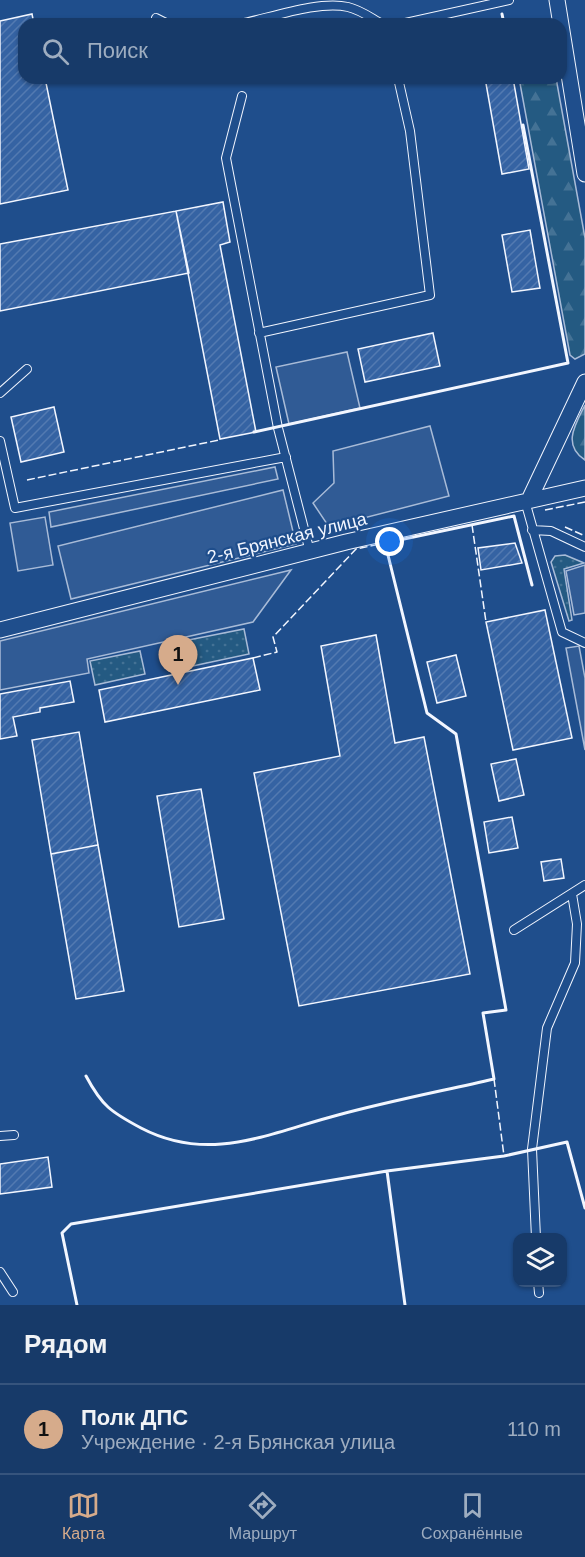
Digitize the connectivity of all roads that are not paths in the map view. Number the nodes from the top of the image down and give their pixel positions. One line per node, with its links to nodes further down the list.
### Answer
1 (509, 0): 5 (lane)
2 (557, 0): 6 (street)
3 (268, 18): 4 (lane)
4 (372, 18)
5 (428, 18)
6 (560, 18)
7 (567, 62): 10 (street)
8 (399, 84): 11 (lane)
9 (242, 96): 11 (lane)
10 (585, 174)
11 (260, 333): 16 (lane)
12 (27, 369): 14 (lane)
13 (585, 382): 18 (street)
14 (0, 393)
15 (0, 441): 16 (lane)
16 (286, 457): 21 (lane)
17 (585, 488): 18 (street, 2-я Брянская улица)
18 (527, 499): 19 (lane); 21 (street, 2-я Брянская улица)
19 (532, 530): 20 (lane); 23 (lane)
20 (585, 547)
21 (310, 552): 22 (street, 2-я Брянская улица)
22 (0, 630)
23 (585, 643)
24 (585, 885): 25 (lane)
25 (572, 894): 26 (lane); 29 (lane)
26 (514, 930)
27 (14, 1135): 28 (lane)
28 (0, 1136)
29 (536, 1233)
30 (0, 1272): 32 (lane)
31 (538, 1287): 33 (lane)
32 (13, 1292)
33 (539, 1293)

